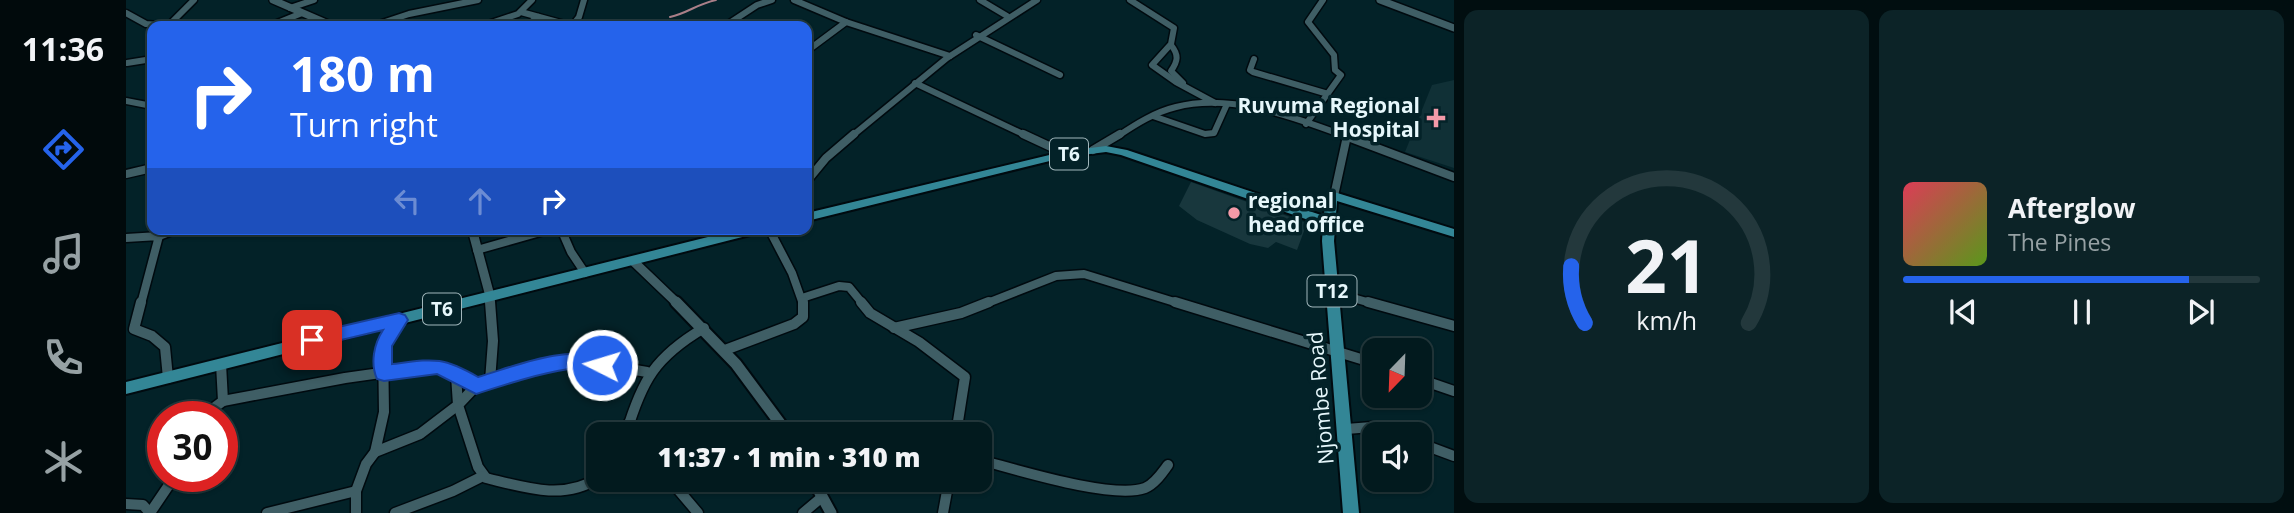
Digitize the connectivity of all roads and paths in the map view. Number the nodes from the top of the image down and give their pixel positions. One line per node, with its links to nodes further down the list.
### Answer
1 (194, 0): 21 (street)
2 (273, 0): 15 (street)
3 (314, 0): 15 (street)
4 (478, 0): 14 (street)
5 (532, 0): 16 (street)
6 (584, 0): 28 (street)
7 (772, 0): 29 (street)
8 (796, 0): 30 (street)
9 (980, 0): 19 (street)
10 (1037, 0): 19 (street)
11 (1130, 0): 34 (street)
12 (1323, 0): 43 (street)
13 (1380, 0): 32 (street)
14 (457, 3): 24 (street)
15 (290, 8): 18 (street)
16 (521, 12): 20 (street); 25 (street)
17 (126, 13): 31 (street)
18 (302, 13): 22 (street); 23 (street)
19 (1007, 16): 33 (street)
20 (538, 17): 26 (street); 27 (street)
21 (175, 21)
22 (282, 21)
23 (321, 21)
24 (388, 21)
25 (495, 21)
26 (533, 21)
27 (553, 21)
28 (576, 21)
29 (733, 21)
30 (846, 22): 35 (street); 36 (street)
31 (147, 23)
32 (1454, 28)
33 (976, 35): 36 (street); 40 (street)
34 (1171, 45): 42 (street); 42 (street)
35 (812, 47)
36 (950, 56): 41 (street)
37 (1254, 59): 43 (street)
38 (147, 60): 39 (street)
39 (127, 63)
40 (1060, 75)
41 (915, 83): 52 (street); 55 (street)
42 (1187, 88): 45 (street)
43 (1328, 94): 49 (street)
44 (126, 101): 47 (street)
45 (1215, 103): 46 (street); 48 (street)
46 (1227, 104): 48 (street); 49 (street)
47 (147, 105)
48 (1153, 116): 51 (street)
49 (1306, 124): 50 (street)
50 (1347, 136): 56 (street); 57 (street)
51 (1093, 150): 52 (highway, T6); 59 (highway, T6)
52 (1066, 154): 58 (highway, T6)
53 (147, 169): 54 (street)
54 (126, 174)
55 (812, 175)
56 (1454, 177)
57 (1334, 196): 59 (highway, Njombe Road / T12); 60 (highway)
58 (812, 216)
59 (1328, 222): 72 (highway, Njombe Road / T12)
60 (1454, 233)
61 (151, 235): 68 (street)
62 (162, 235): 86 (street)
63 (473, 235): 69 (street)
64 (530, 235): 69 (street)
65 (562, 235): 71 (street)
66 (735, 235): 70 (highway, T6)
67 (772, 235): 74 (street)
68 (126, 239)
69 (477, 250): 73 (street)
70 (633, 261): 71 (highway, T6); 77 (street)
71 (585, 273): 73 (highway, T6)
72 (1332, 292): 76 (street); 80 (highway, Njombe Road / T12)
73 (490, 296): 75 (highway, T6); 87 (street)
74 (802, 298): 78 (street); 79 (street)
75 (399, 320): 82 (highway, T6); 84 (street)
76 (1454, 326)
77 (704, 328): 79 (street); 83 (street)
78 (894, 328): 80 (street); 96 (street)
79 (725, 350): 95 (street)
80 (1339, 350): 81 (street); 98 (highway, Njombe Road / T12)
81 (1362, 359)
82 (221, 364): 86 (highway, T6); 92 (street)
83 (647, 372): 87 (street); 94 (street)
84 (384, 373): 85 (street); 92 (street); 100 (street)
85 (456, 375): 89 (street); 93 (street)
86 (168, 378): 90 (highway, T6)
87 (490, 381): 89 (street)
88 (1432, 383): 91 (street)
89 (476, 386): 93 (street)
90 (126, 388)
91 (1454, 391)
92 (223, 401)
93 (458, 405): 100 (street); 104 (street)
94 (629, 422)
95 (781, 422)
96 (958, 422)
97 (1362, 428): 98 (street)
98 (1346, 429): 121 (highway, Njombe Road / T12)
99 (1432, 448): 101 (street)
100 (375, 452): 106 (street)
101 (1454, 456)
102 (992, 463): 103 (street)
103 (1168, 466)
104 (482, 476): 105 (street); 116 (street)
105 (586, 486)
106 (356, 491): 114 (street); 115 (street)
107 (164, 492): 113 (street)
108 (680, 492): 117 (street)
109 (819, 492): 111 (street)
110 (947, 492): 120 (street)
111 (822, 497): 118 (street); 119 (street)
112 (126, 504): 113 (street)
113 (150, 513)
114 (267, 513)
115 (356, 513)
116 (395, 513)
117 (698, 513)
118 (803, 513)
119 (831, 513)
120 (943, 513)
121 (1351, 513)

